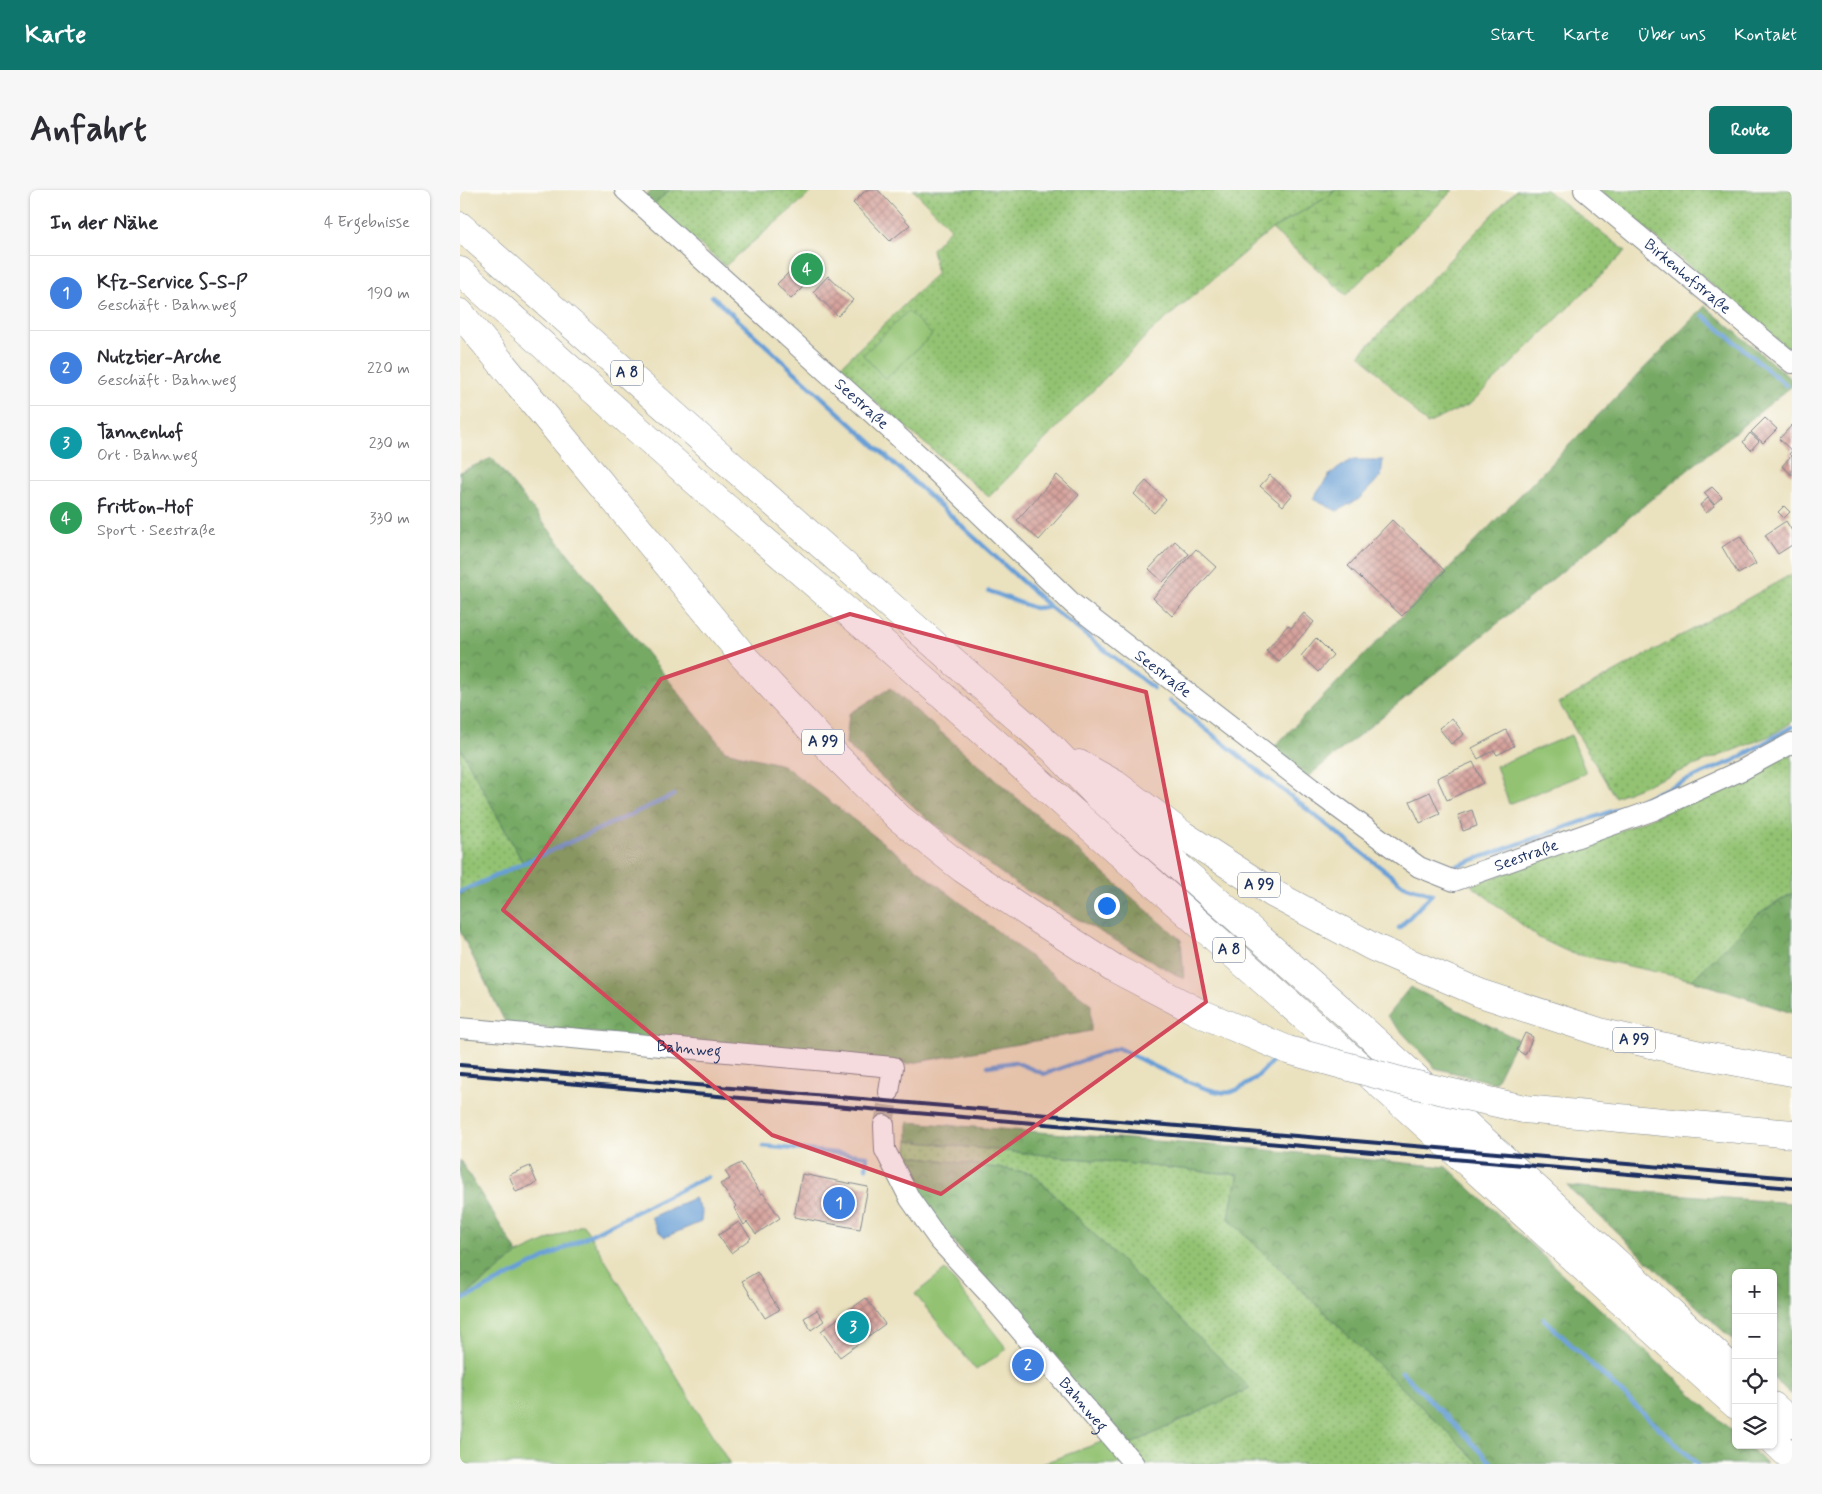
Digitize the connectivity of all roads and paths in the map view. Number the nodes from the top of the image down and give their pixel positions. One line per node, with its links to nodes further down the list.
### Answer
1 (625, 190): 7 (street, Seestraße)
2 (1584, 190): 6 (street, Birkenhofstraße)
3 (460, 226): 8 (highway, A 8)
4 (460, 270): 15 (highway, A 8)
5 (460, 313): 13 (highway, A 99, bridge)
6 (1792, 363)
7 (1792, 743)
8 (1054, 750): 10 (highway, A 99); 14 (highway, A 8)
9 (460, 1028): 11 (street, Bahnweg)
10 (1792, 1072)
11 (889, 1092)
12 (884, 1125): 20 (street, Bahnweg)
13 (1792, 1134)
14 (1732, 1368)
15 (1735, 1404)
16 (1777, 1410): 17 (highway)
17 (1792, 1423)
18 (1777, 1444): 19 (highway)
19 (1792, 1458)
20 (1134, 1464)

